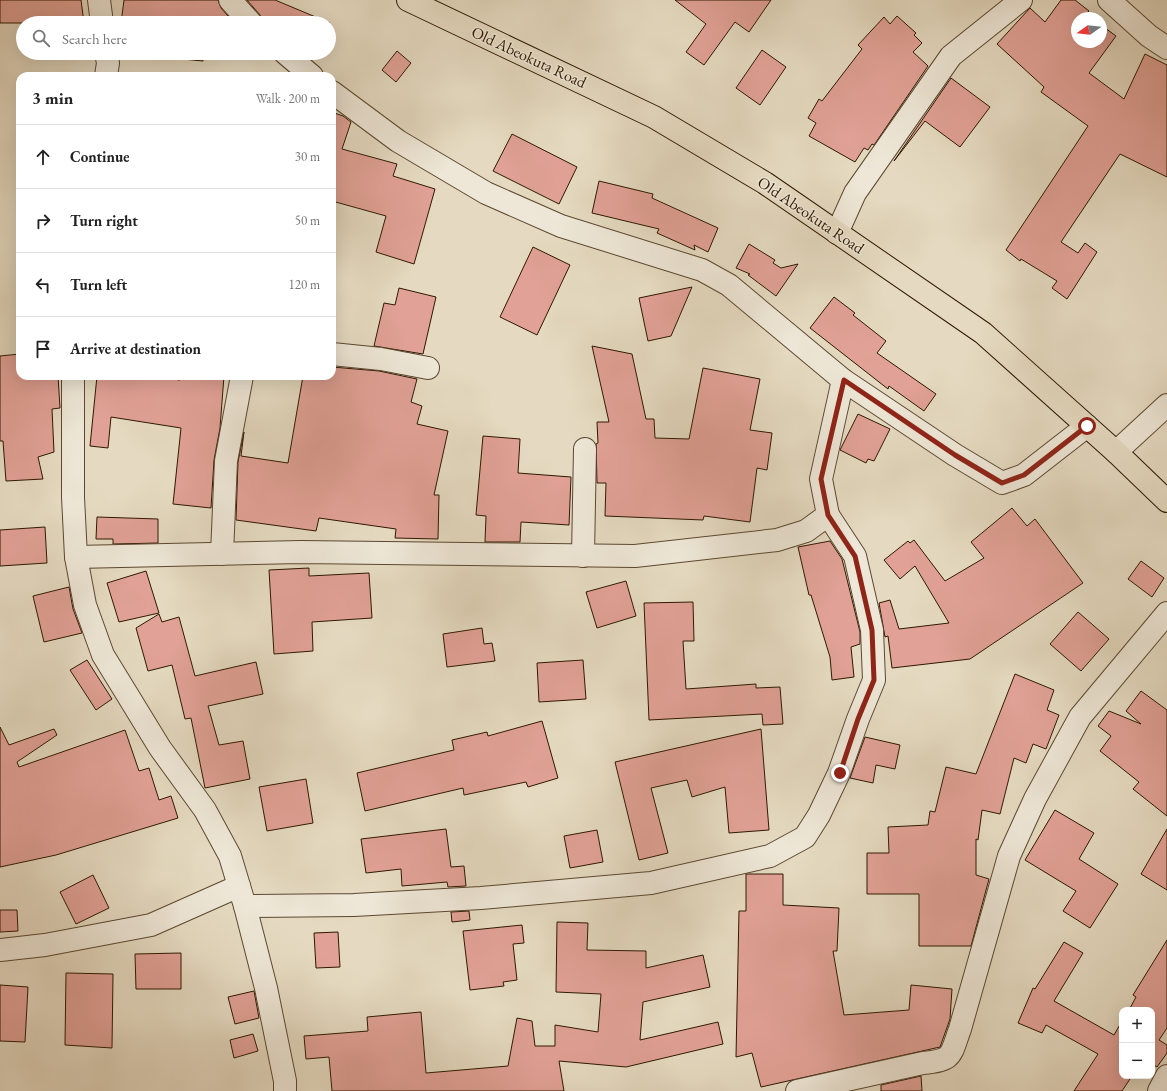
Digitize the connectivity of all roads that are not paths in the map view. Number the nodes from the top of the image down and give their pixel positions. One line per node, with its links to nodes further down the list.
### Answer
1 (99, 0): 6 (street)
2 (230, 0): 7 (street)
3 (408, 0): 14 (highway, Old Abeokuta Road)
4 (1021, 0): 14 (street)
5 (1109, 0): 8 (street)
6 (101, 16)
7 (245, 16)
8 (1167, 48)
9 (107, 60): 11 (street)
10 (293, 60): 12 (street)
11 (107, 72)
12 (307, 72)
13 (336, 95): 19 (street)
14 (837, 233): 21 (highway, Old Abeokuta Road)
15 (336, 354): 16 (street)
16 (428, 368)
17 (73, 380): 28 (street)
18 (241, 380): 26 (street)
19 (844, 380): 21 (street); 25 (street)
20 (1167, 404): 23 (street)
21 (1087, 426): 23 (highway, Old Abeokuta Road)
22 (586, 449): 27 (street)
23 (1116, 452): 24 (highway, Old Abeokuta Road)
24 (1167, 501)
25 (828, 515): 27 (street); 30 (street)
26 (222, 554): 27 (street); 28 (street)
27 (583, 556)
28 (76, 557): 30 (street)
29 (1167, 613): 34 (street)
30 (242, 896): 31 (street); 33 (street)
31 (0, 950)
32 (1167, 1076): 35 (street)
33 (285, 1091)
34 (797, 1091)
35 (1159, 1091)

